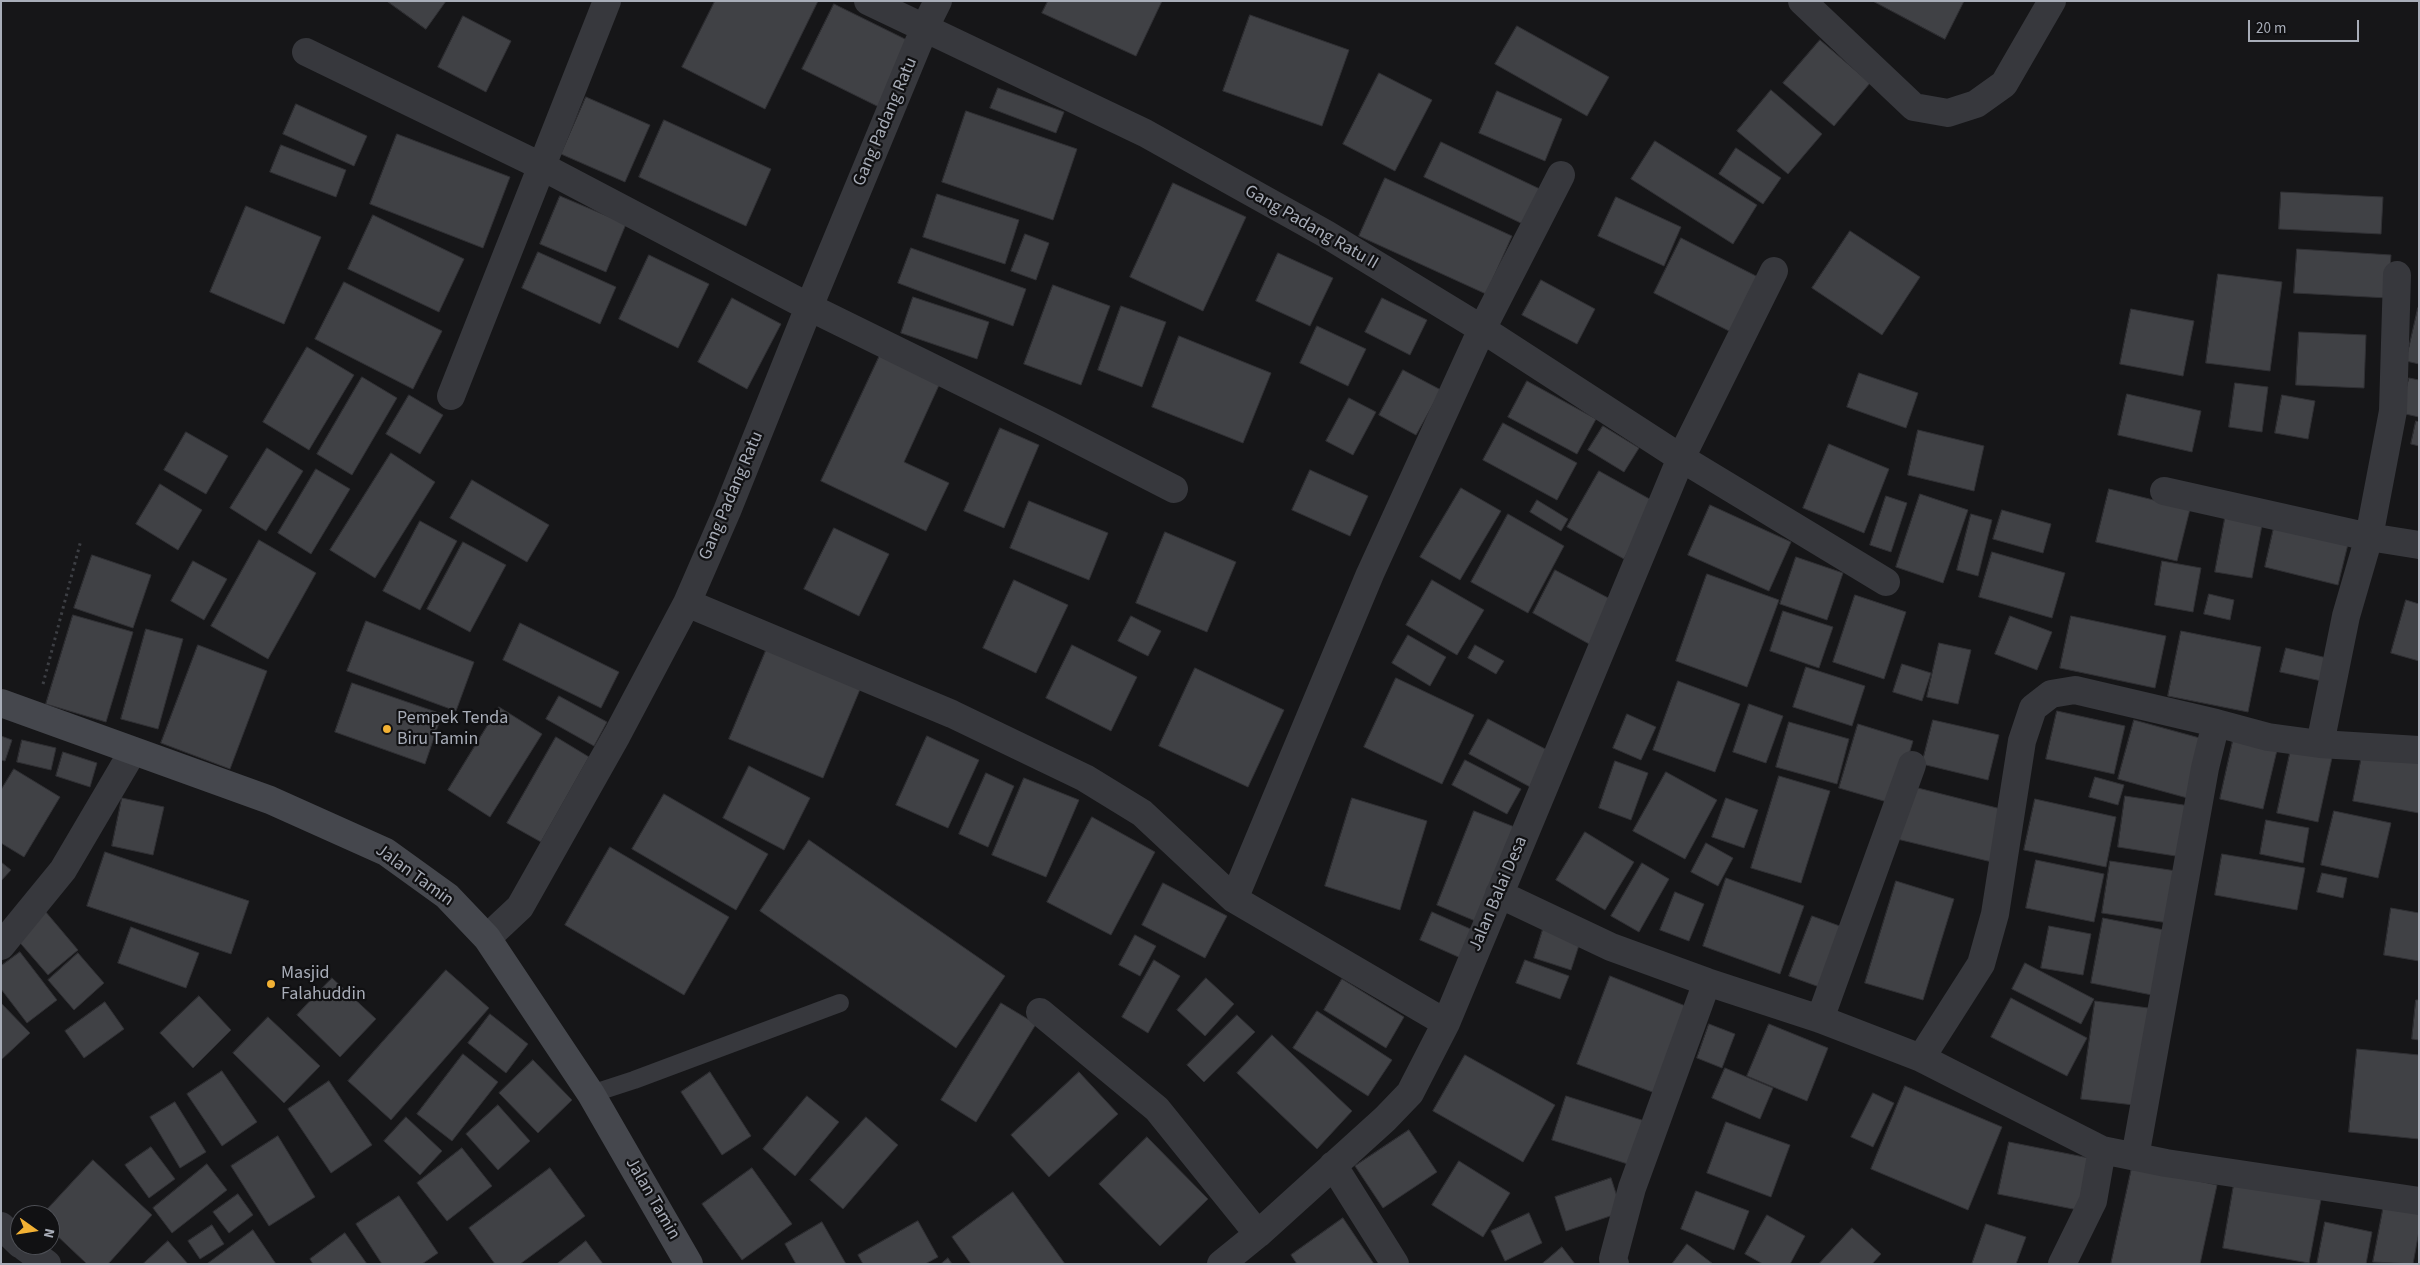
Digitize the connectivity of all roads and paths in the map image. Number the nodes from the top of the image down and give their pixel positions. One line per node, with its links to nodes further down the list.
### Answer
1 (608, 1): 8 (street)
2 (868, 1): 6 (street, Gang Padang Ratu II)
3 (938, 1): 6 (street, Gang Padang Ratu)
4 (1802, 1): 5 (street)
5 (2052, 1)
6 (925, 27): 12 (street, Gang Padang Ratu); 13 (street, Gang Padang Ratu II)
7 (306, 52): 8 (street)
8 (543, 167): 12 (street); 14 (street)
9 (1561, 175): 13 (street)
10 (1774, 271): 15 (street, Jalan Balai Desa)
11 (2397, 275): 18 (street)
12 (809, 306): 16 (street); 22 (street, Gang Padang Ratu)
13 (1482, 329): 15 (street, Gang Padang Ratu II); 31 (street)
14 (451, 396)
15 (1681, 458): 21 (street, Gang Padang Ratu II); 30 (street, Jalan Balai Desa)
16 (1174, 489)
17 (2164, 491): 18 (street)
18 (2369, 537): 20 (street); 26 (street)
19 (81, 540): 24 (path)
20 (2419, 545)
21 (1886, 582)
22 (686, 603): 31 (street); 32 (street, Gang Padang Ratu)
23 (1, 704): 24 (main road, Jalan Tamin)
24 (34, 715): 28 (main road, Jalan Tamin)
25 (2216, 723): 26 (street); 39 (street); 42 (street)
26 (2320, 744): 27 (street)
27 (2419, 750)
28 (133, 751): 32 (main road, Jalan Tamin); 33 (street)
29 (1912, 765): 37 (street)
30 (1499, 894): 34 (street); 38 (street, Jalan Balai Desa)
31 (1234, 899): 38 (street)
32 (487, 938): 40 (main road, Jalan Tamin)
33 (1, 946)
34 (1707, 982): 37 (street); 51 (street)
35 (840, 1003): 40 (lane)
36 (1040, 1012): 45 (street)
37 (1820, 1019): 39 (street)
38 (1446, 1024): 43 (street, Jalan Balai Desa)
39 (1921, 1058): 41 (street)
40 (591, 1094): 47 (main road, Jalan Tamin)
41 (2102, 1150): 42 (street); 52 (street)
42 (2135, 1157): 44 (street)
43 (1334, 1165): 45 (street, Jalan Balai Desa); 50 (street)
44 (2419, 1201)
45 (1258, 1234): 49 (street, Jalan Balai Desa)
46 (35, 1255): 48 (street)
47 (681, 1260)
48 (46, 1264)
49 (1221, 1264)
50 (1395, 1264)
51 (1615, 1264)
52 (2062, 1264)

